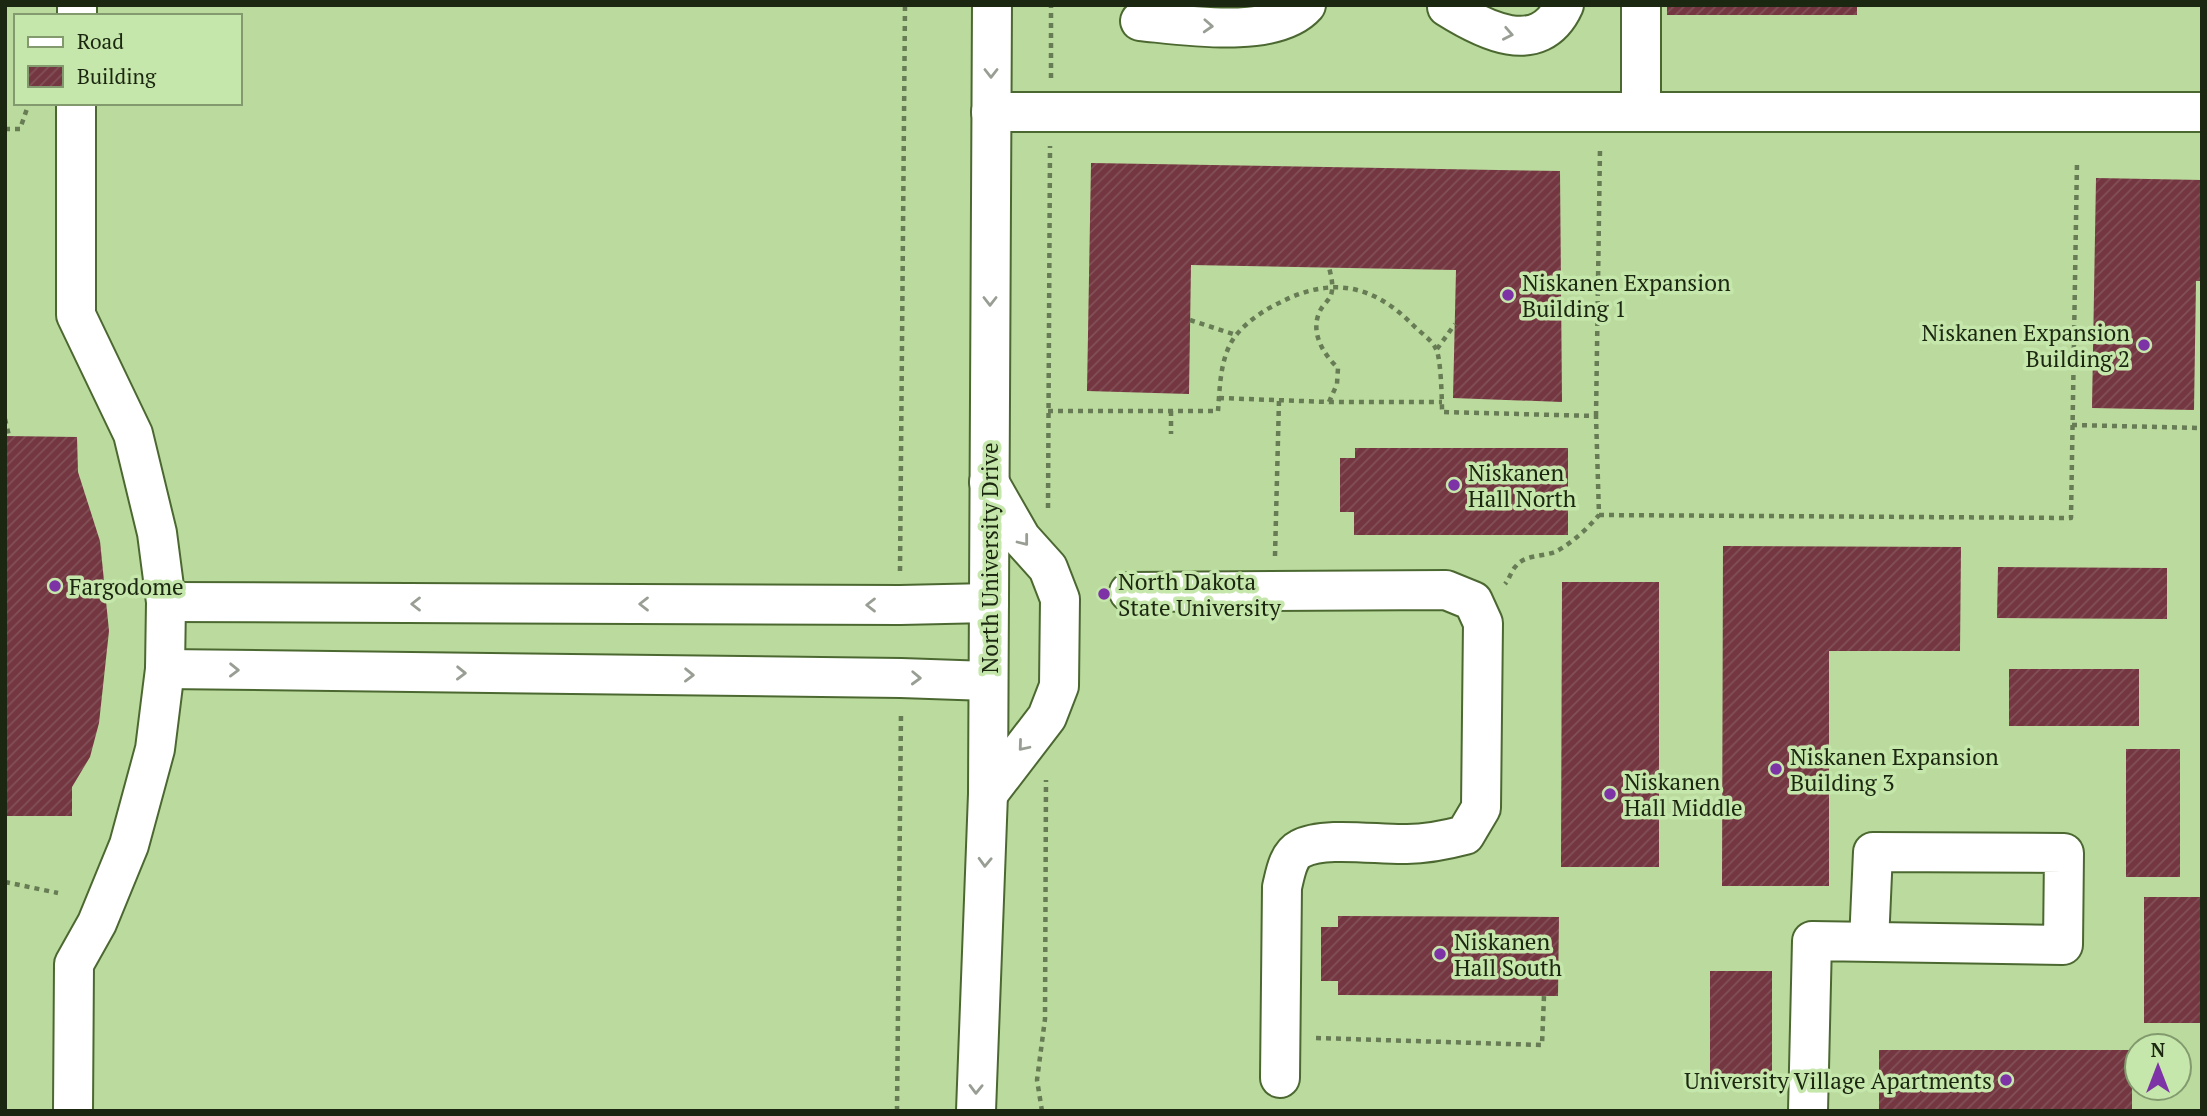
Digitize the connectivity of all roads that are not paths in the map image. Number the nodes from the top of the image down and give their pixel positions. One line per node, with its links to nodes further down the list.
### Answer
1 (992, 5): 8 (main road, North University Drive, one-way to 8)
2 (1306, 5): 6 (main road, one-way to 2)
3 (1563, 5): 5 (main road, one-way to 3)
4 (1641, 5): 9 (main road)
5 (1447, 7)
6 (1140, 21)
7 (76, 105): 13 (main road)
8 (991, 112): 9 (main road); 11 (main road, North University Drive, one-way to 11)
9 (1640, 112): 10 (main road)
10 (2202, 112)
11 (989, 482): 14 (main road, North University Drive); 17 (main road, one-way to 17)
12 (1129, 592): 19 (main road)
13 (166, 602): 14 (main road, one-way to 13); 15 (main road)
14 (989, 603): 16 (main road, North University Drive)
15 (165, 669): 16 (main road, one-way to 16); 20 (main road)
16 (988, 681): 17 (main road, North University Drive)
17 (988, 794): 21 (main road, North University Drive, one-way to 21)
18 (1869, 942): 18 (main road); 22 (main road)
19 (1280, 1078)
20 (73, 1111)
21 (976, 1111)
22 (1808, 1111)

